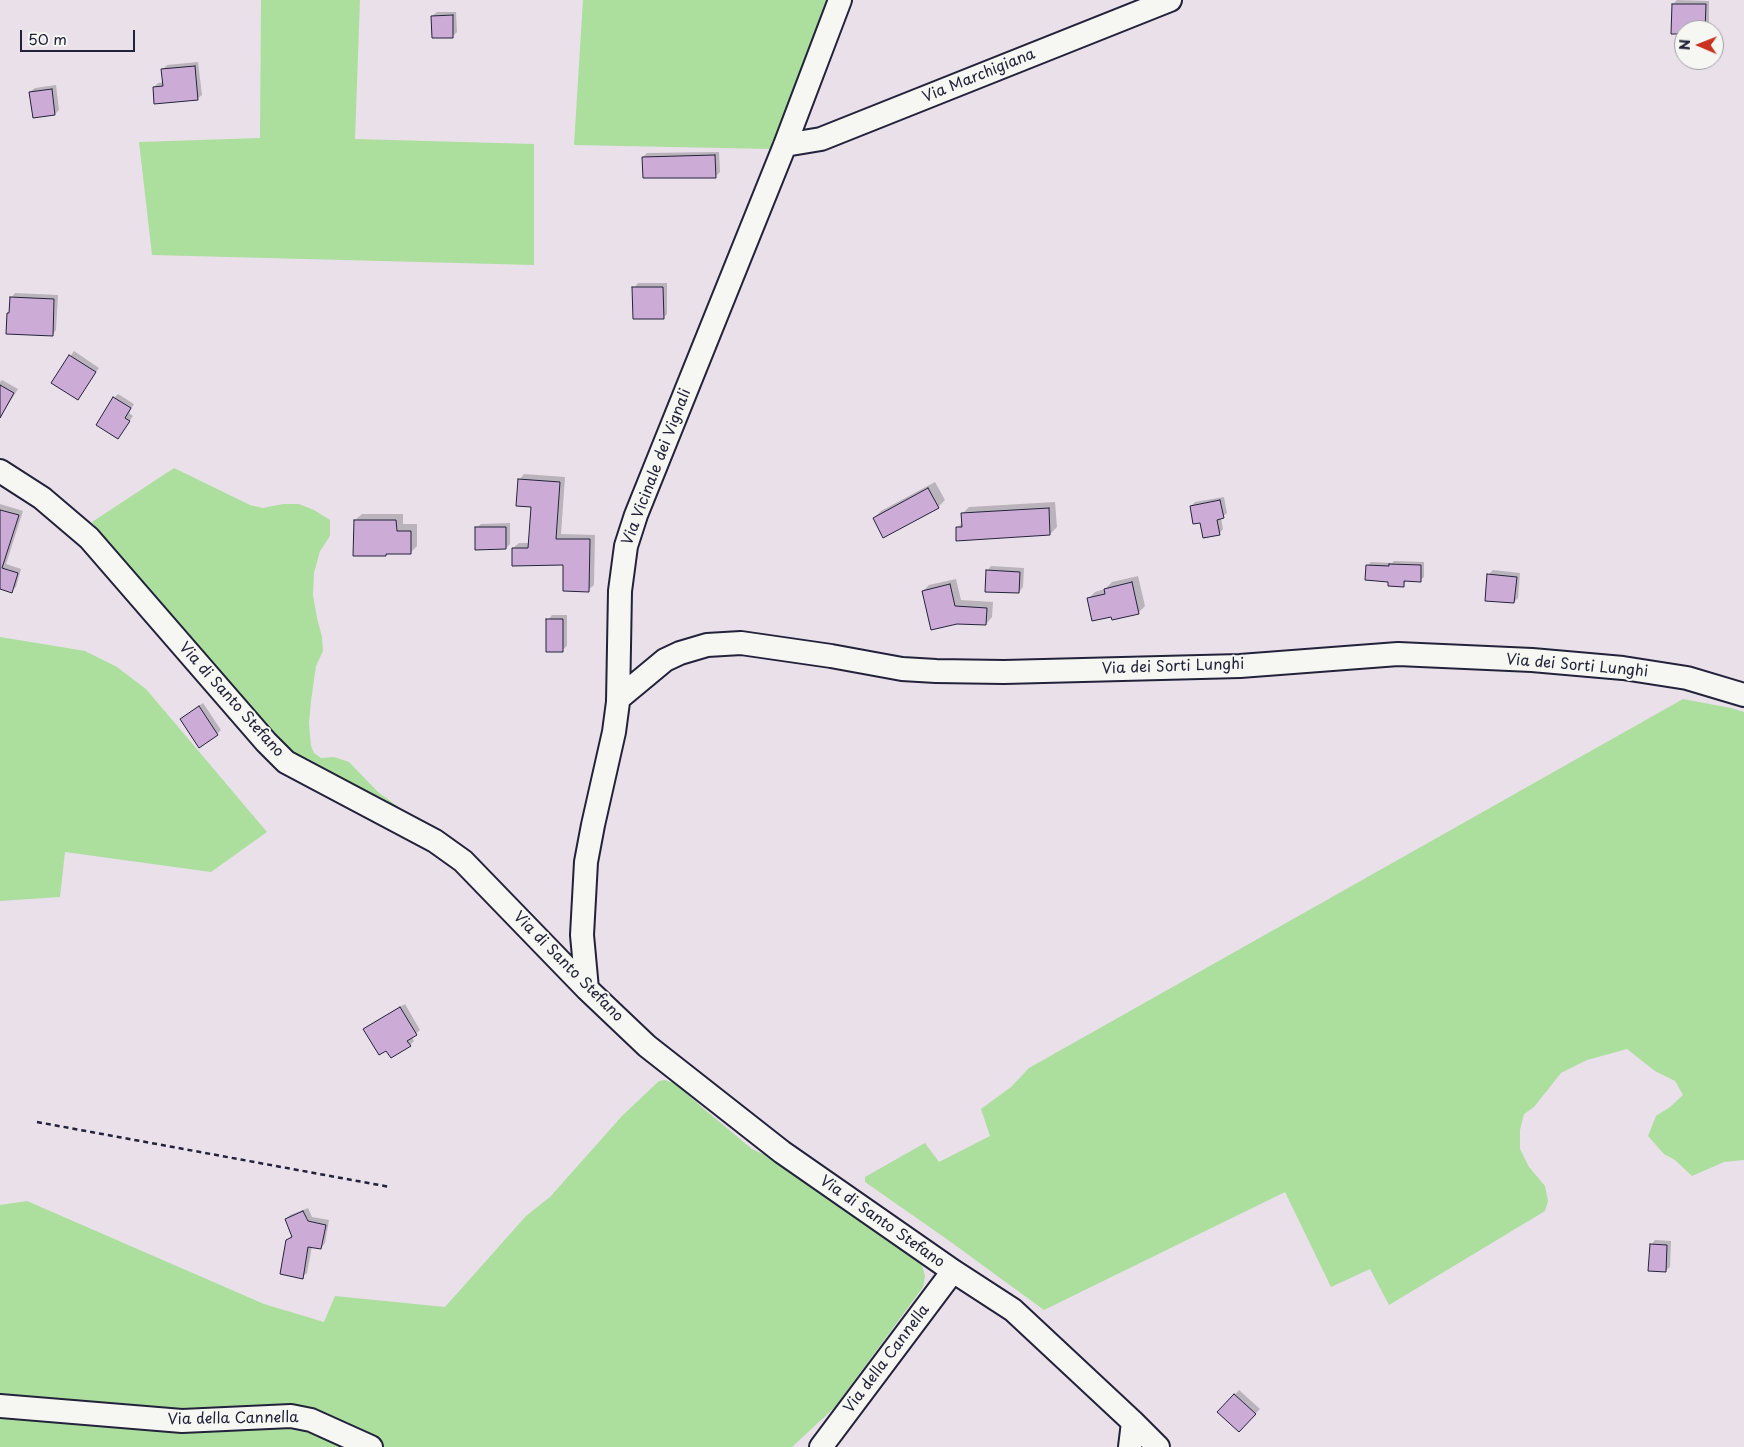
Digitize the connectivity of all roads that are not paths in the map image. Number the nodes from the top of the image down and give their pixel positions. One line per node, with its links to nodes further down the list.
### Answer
1 (840, 0): 3 (street, Via Vicinale dei Vignali)
2 (1170, 0): 3 (street, Via Marchigiana)
3 (785, 145): 6 (street, Via Vicinale dei Vignali)
4 (0, 471): 7 (street, Via di Santo Stefano)
5 (1744, 695): 6 (street, Via dei Sorti Lunghi)
6 (618, 699): 7 (street, Via Vicinale dei Vignali)
7 (587, 989): 8 (street, Via di Santo Stefano)
8 (953, 1271): 10 (street, Via di Santo Stefano); 12 (street, Via della Cannella)
9 (0, 1406): 11 (street, Via della Cannella)
10 (1133, 1422): 13 (street); 14 (street, Via di Santo Stefano)
11 (371, 1447)
12 (821, 1447)
13 (1130, 1447)
14 (1158, 1447)

